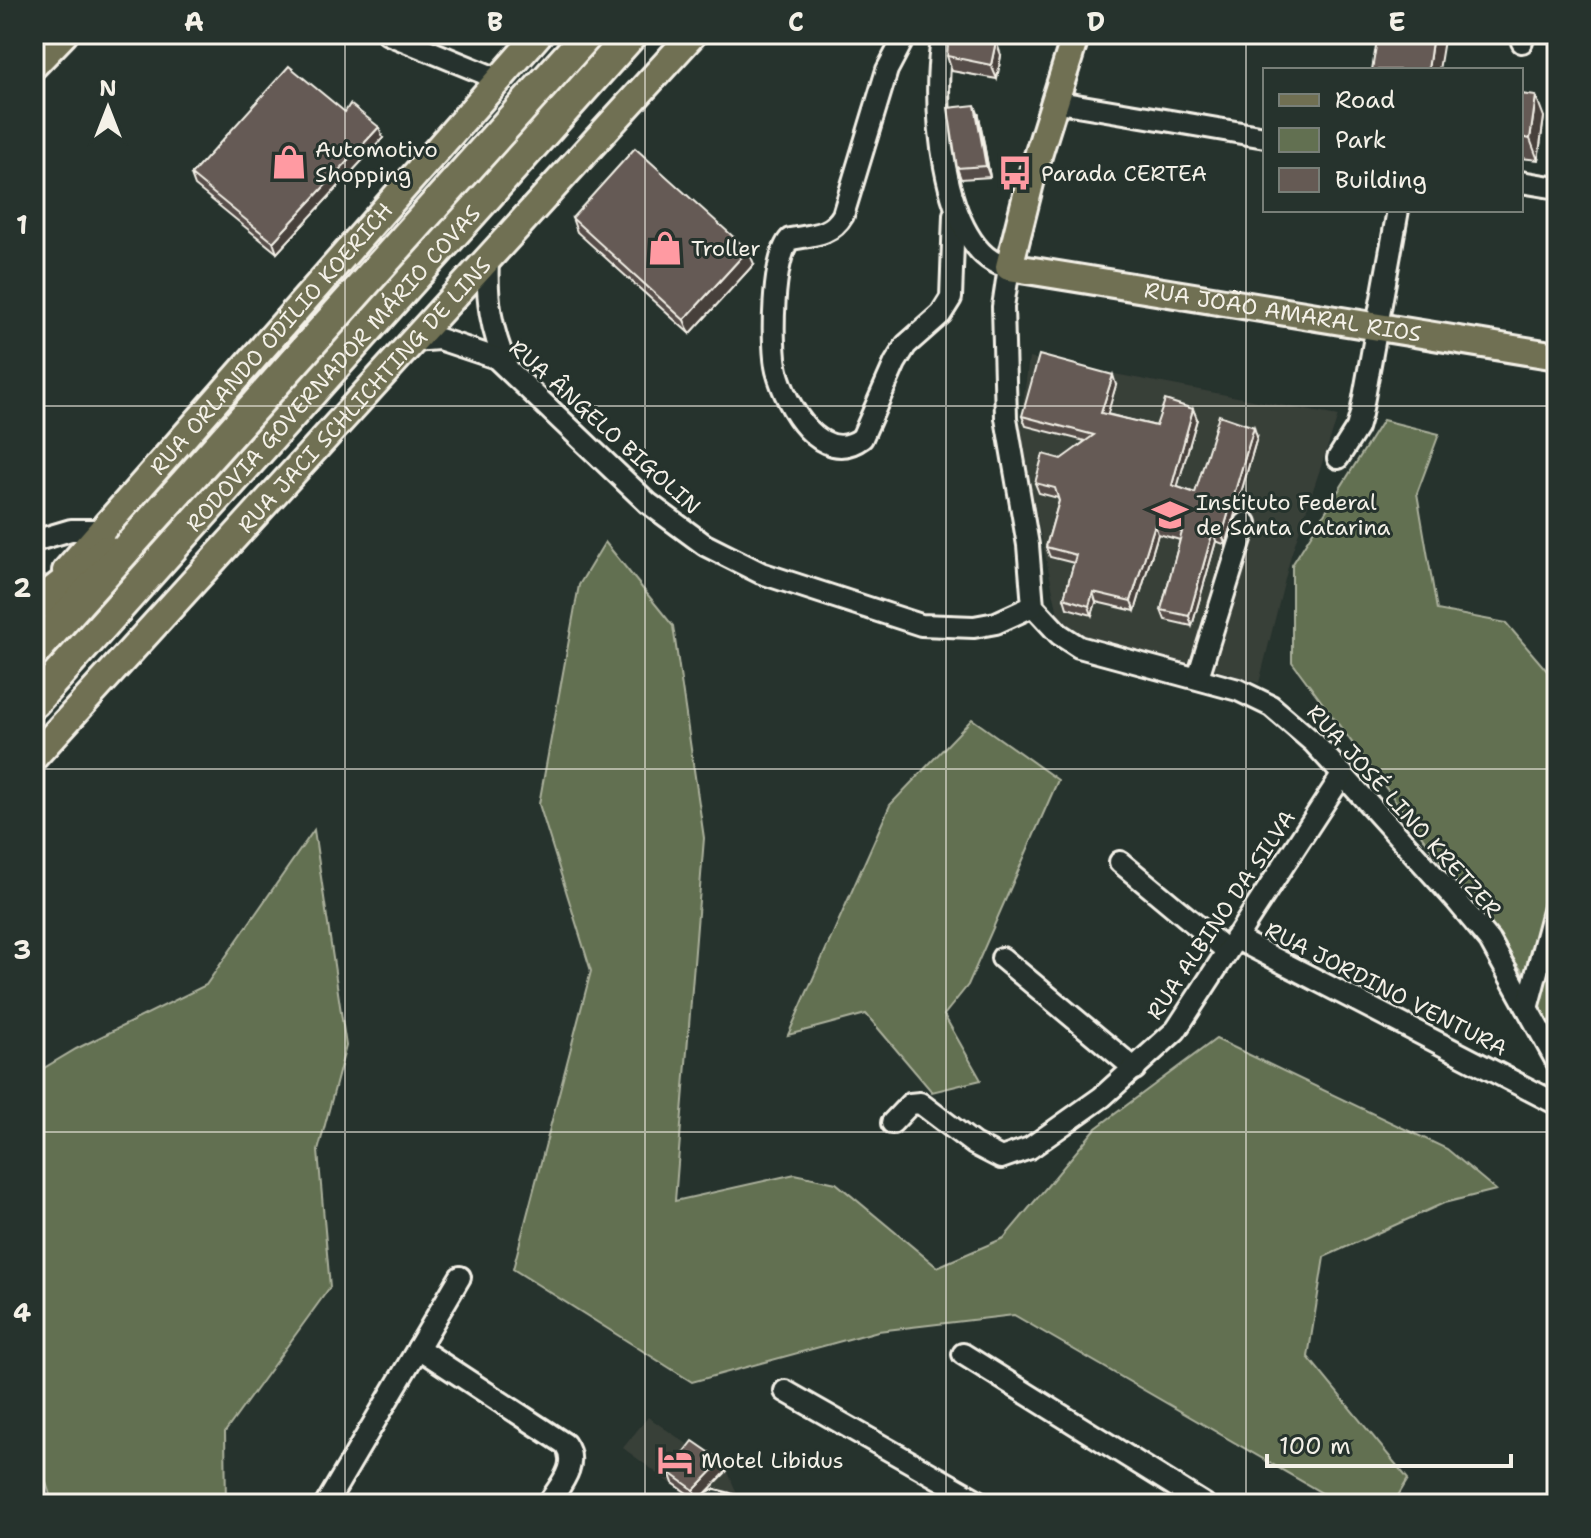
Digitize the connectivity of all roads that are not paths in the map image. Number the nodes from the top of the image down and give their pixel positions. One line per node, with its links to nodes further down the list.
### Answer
1 (64, 34): 10 (main road)
2 (388, 34): 11 (street)
3 (539, 34): 11 (main road, RUA ORLANDO ODÍLIO KOERICH)
4 (588, 34): 25 (highway, RODOVIA GOVERNADOR MÁRIO COVAS)
5 (632, 34): 33 (highway, RODOVIA GOVERNADOR MÁRIO COVAS)
6 (693, 34): 18 (main road, RUA JACI SCHLICHTING DE LINS)
7 (906, 34): 16 (street)
8 (944, 34): 16 (street)
9 (1076, 34): 12 (main road)
10 (34, 65)
11 (498, 79): 27 (main road, RUA ORLANDO ODÍLIO KOERICH)
12 (1053, 101): 13 (street); 19 (main road)
13 (1263, 137)
14 (1523, 182): 15 (street)
15 (1557, 188)
16 (954, 211): 19 (street)
17 (1398, 212): 20 (street)
18 (488, 259): 21 (main road, RUA JACI SCHLICHTING DE LINS); 23 (street)
19 (1009, 267): 20 (main road, RUA JOÃO AMARAL RIOS); 29 (street)
20 (1379, 327): 22 (main road, RUA JOÃO AMARAL RIOS); 24 (street)
21 (413, 341): 23 (street, RUA ÂNGELO BIGOLIN); 34 (main road, RUA JACI SCHLICHTING DE LINS)
22 (1557, 356)
23 (509, 370): 29 (street, RUA ÂNGELO BIGOLIN)
24 (1338, 458)
25 (168, 503): 30 (highway); 31 (highway, RODOVIA GOVERNADOR MÁRIO COVAS)
26 (1246, 523): 32 (street)
27 (102, 530): 28 (street); 30 (main road, RUA ORLANDO ODÍLIO KOERICH)
28 (34, 541)
29 (1033, 606): 32 (street, RUA JOSÉ LINO KRETZER)
30 (34, 607)
31 (34, 652)
32 (1198, 677): 35 (street, RUA JOSÉ LINO KRETZER)
33 (34, 702)
34 (34, 757)
35 (1343, 774): 38 (street, RUA ALBINO DA SILVA); 40 (street, RUA JOSÉ LINO KRETZER)
36 (1120, 862): 38 (street, RUA JORDINO VENTURA)
37 (1557, 896): 40 (street)
38 (1231, 944): 42 (street, RUA ALBINO DA SILVA); 43 (street, RUA JORDINO VENTURA)
39 (1002, 958): 42 (street)
40 (1528, 1005): 41 (street, RUA JOSÉ LINO KRETZER)
41 (1557, 1062)
42 (1135, 1069): 44 (street, RUA ALBINO DA SILVA)
43 (1557, 1104)
44 (892, 1123)
45 (460, 1277): 46 (street)
46 (418, 1348): 49 (street); 50 (street)
47 (963, 1354): 54 (street)
48 (785, 1391): 53 (street)
49 (329, 1503)
50 (548, 1504)
51 (710, 1504): 52 (street)
52 (726, 1504)
53 (984, 1504)
54 (1204, 1504)

